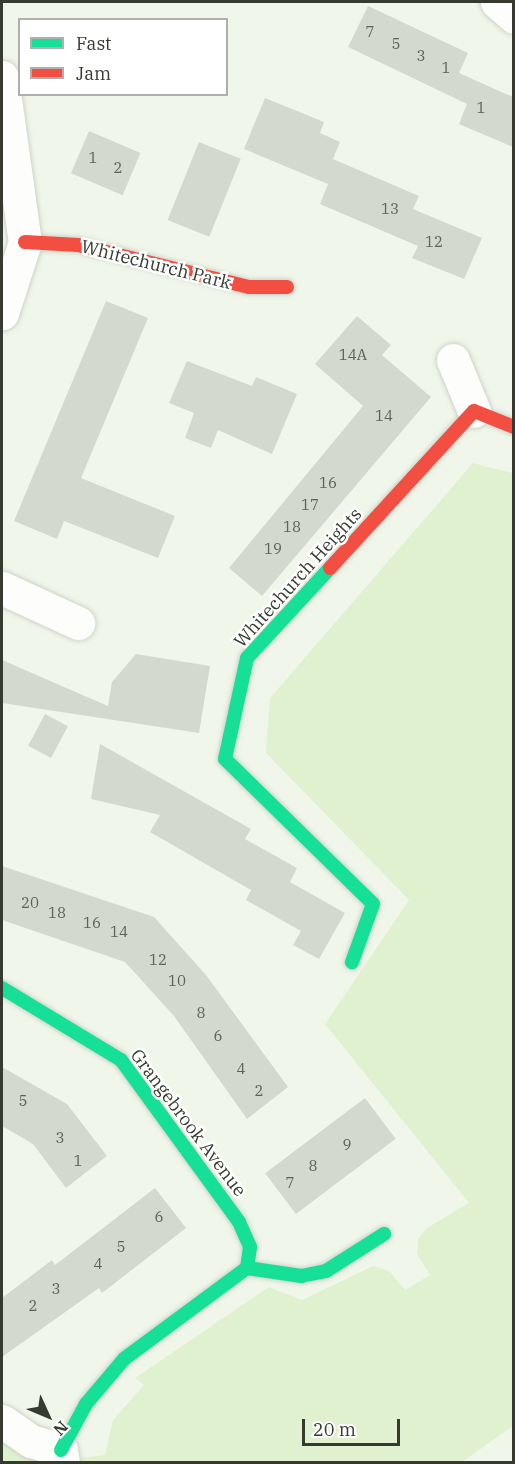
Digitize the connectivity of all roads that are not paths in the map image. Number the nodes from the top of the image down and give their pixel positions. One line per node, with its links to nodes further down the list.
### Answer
1 (497, 2): 2 (street)
2 (513, 17)
3 (2, 77): 4 (street)
4 (25, 242): 5 (street, Whitechurch Park); 6 (street)
5 (287, 287)
6 (2, 314)
7 (453, 360): 8 (street)
8 (474, 411): 9 (street); 12 (street, Whitechurch Heights)
9 (513, 427)
10 (2, 588): 11 (street)
11 (78, 623)
12 (352, 962)
13 (2, 988): 15 (street, Grangebrook Avenue)
14 (384, 1234): 15 (street)
15 (247, 1268): 17 (street)
16 (2, 1420): 17 (street)
17 (62, 1456)

